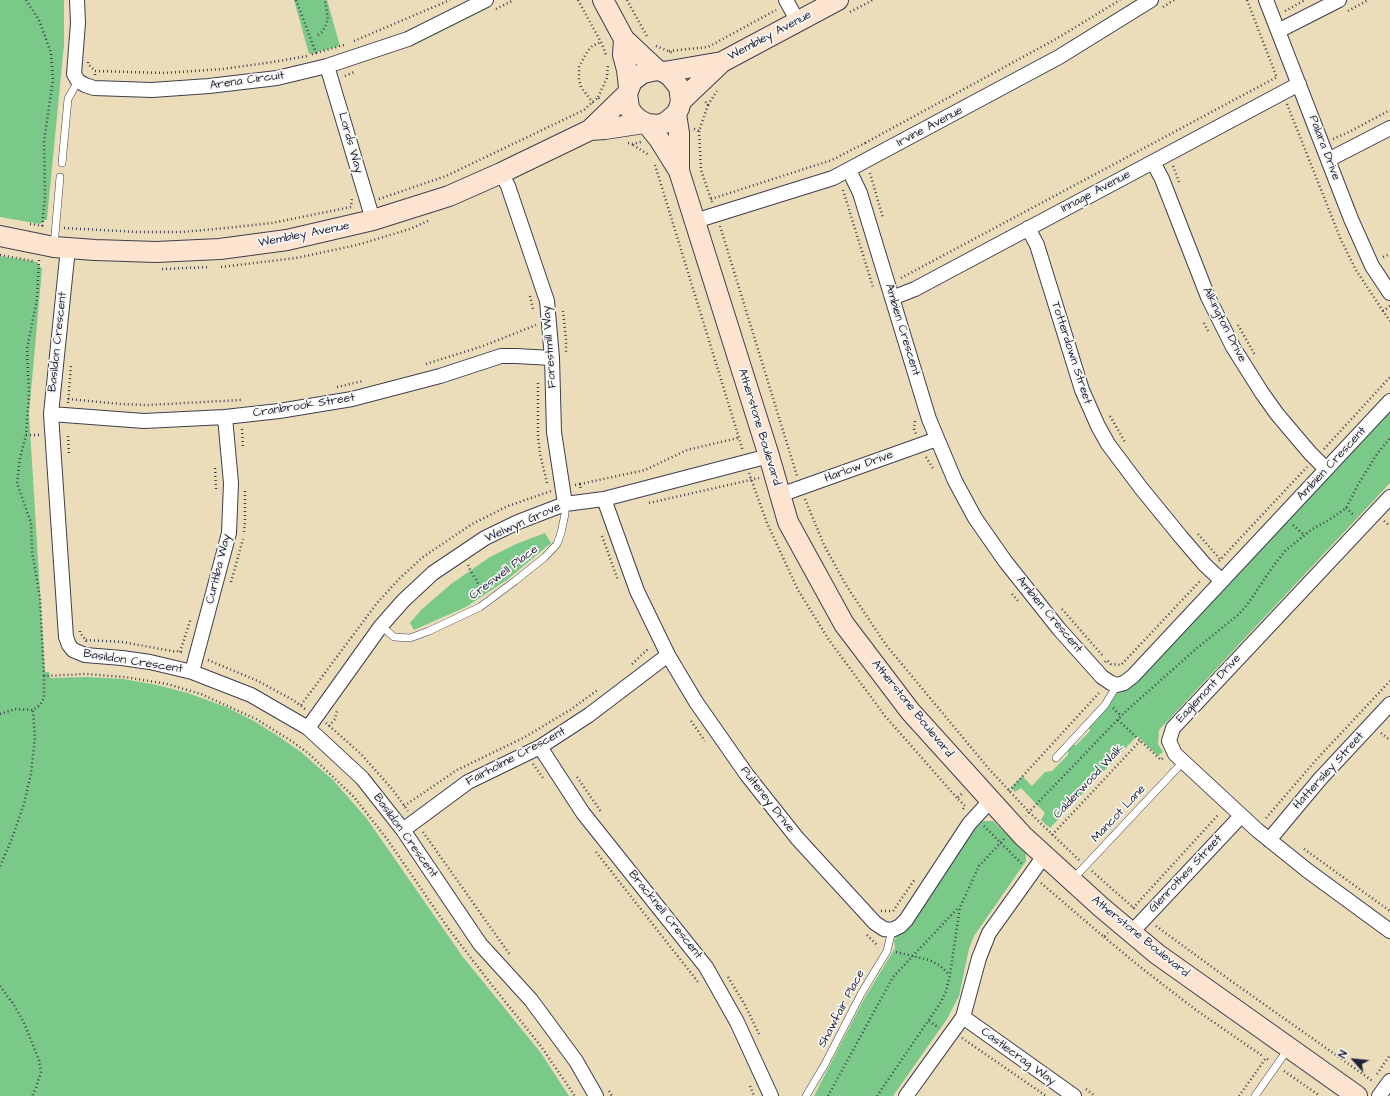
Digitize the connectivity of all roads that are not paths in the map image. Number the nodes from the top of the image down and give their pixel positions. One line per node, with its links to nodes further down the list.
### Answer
1 (77, 0): 15 (street)
2 (486, 0): 13 (street, Arena Circuit)
3 (603, 0): 11 (street)
4 (838, 0): 9 (street, Wembley Avenue)
5 (1266, 0): 10 (street, Palara Drive)
6 (1338, 0): 10 (street)
7 (787, 2): 9 (street)
8 (1156, 4): 25 (street, Irvine Avenue)
9 (798, 22): 12 (street, Wembley Avenue)
10 (1278, 31): 16 (street, Palara Drive)
11 (624, 39): 14 (street); 17 (street)
12 (722, 62): 14 (street, Wembley Avenue); 18 (street, Wembley Avenue)
13 (327, 66): 15 (street, Arena Circuit); 29 (street, Lords Way)
14 (661, 71): 17 (street); 18 (street)
15 (78, 81): 24 (lane)
16 (1299, 84): 22 (street, Palara Drive); 23 (street, Innage Avenue)
17 (628, 91): 19 (street); 21 (street, Wembley Avenue)
18 (679, 107): 19 (street); 26 (street, Atherstone Boulevard)
19 (645, 123): 21 (street, Wembley Avenue); 26 (street, Atherstone Boulevard)
20 (1390, 128): 22 (street)
21 (590, 130): 27 (street, Wembley Avenue)
22 (1328, 160): 34 (street, Palara Drive)
23 (1153, 162): 31 (street, Innage Avenue); 43 (street, Alkington Drive)
24 (62, 164)
25 (849, 170): 30 (street, Irvine Avenue); 36 (street, Ambien Crescent)
26 (679, 171): 30 (street, Atherstone Boulevard)
27 (501, 173): 29 (street, Wembley Avenue); 37 (street, Forestmill Way)
28 (60, 177): 33 (lane)
29 (362, 213): 33 (street, Wembley Avenue)
30 (695, 221): 42 (street, Atherstone Boulevard)
31 (1028, 228): 36 (street, Innage Avenue); 48 (street, Totterdown Street)
32 (0, 236): 33 (street, Wembley Avenue)
33 (52, 238): 39 (street, Basildon Crescent)
34 (1385, 277): 35 (street, Palara Drive)
35 (1390, 292)
36 (892, 298): 41 (street, Ambien Crescent)
37 (552, 358): 40 (street, Cranbrook Street); 47 (street, Forestmill Way)
38 (1390, 401): 43 (street, Ambien Crescent)
39 (51, 414): 40 (street, Cranbrook Street); 51 (street, Basildon Crescent)
40 (225, 417): 51 (street, Curitiba Way)
41 (937, 439): 44 (street, Harlow Drive); 52 (street, Ambien Crescent)
42 (769, 456): 44 (street, Atherstone Boulevard); 45 (street, Welwyn Grove)
43 (1326, 469): 48 (street, Ambien Crescent)
44 (780, 495): 58 (street, Atherstone Boulevard)
45 (604, 498): 47 (street, Welwyn Grove); 50 (street, Pulteney Drive)
46 (1388, 502): 57 (street, Eaglemont Drive)
47 (565, 504): 49 (street, Welwyn Grove); 49 (lane, Creswell Place)
48 (1222, 581): 52 (street, Ambien Crescent)
49 (381, 626): 54 (street, Welwyn Grove)
50 (668, 656): 55 (street, Fairholme Crescent); 64 (street, Pulteney Drive)
51 (192, 672): 54 (street, Basildon Crescent)
52 (1117, 685): 56 (lane)
53 (1387, 714): 61 (street, Hattersley Street)
54 (308, 728): 60 (street, Basildon Crescent)
55 (540, 747): 60 (street, Fairholme Crescent); 70 (street, Bracknell Crescent)
56 (1056, 758)
57 (1183, 762): 59 (street, Eaglemont Drive); 63 (lane, Mancot Lane)
58 (990, 801): 62 (street, Atherstone Boulevard); 64 (street)
59 (1241, 816): 61 (street, Eaglemont Drive); 66 (street, Glenrothes Street)
60 (403, 830): 69 (street, Basildon Crescent)
61 (1269, 840): 65 (street, Eaglemont Drive)
62 (1044, 856): 63 (street, Atherstone Boulevard); 67 (street)
63 (1072, 881): 66 (street, Atherstone Boulevard)
64 (892, 930): 71 (lane, Shawfair Place)
65 (1390, 931)
66 (1131, 933): 68 (street, Atherstone Boulevard)
67 (963, 1017): 72 (street); 73 (street, Castlecrag Way)
68 (1289, 1048): 74 (lane); 75 (street, Atherstone Boulevard)
69 (596, 1096)
70 (771, 1096)
71 (806, 1096)
72 (906, 1096)
73 (1074, 1096)
74 (1255, 1096)
75 (1357, 1096)

